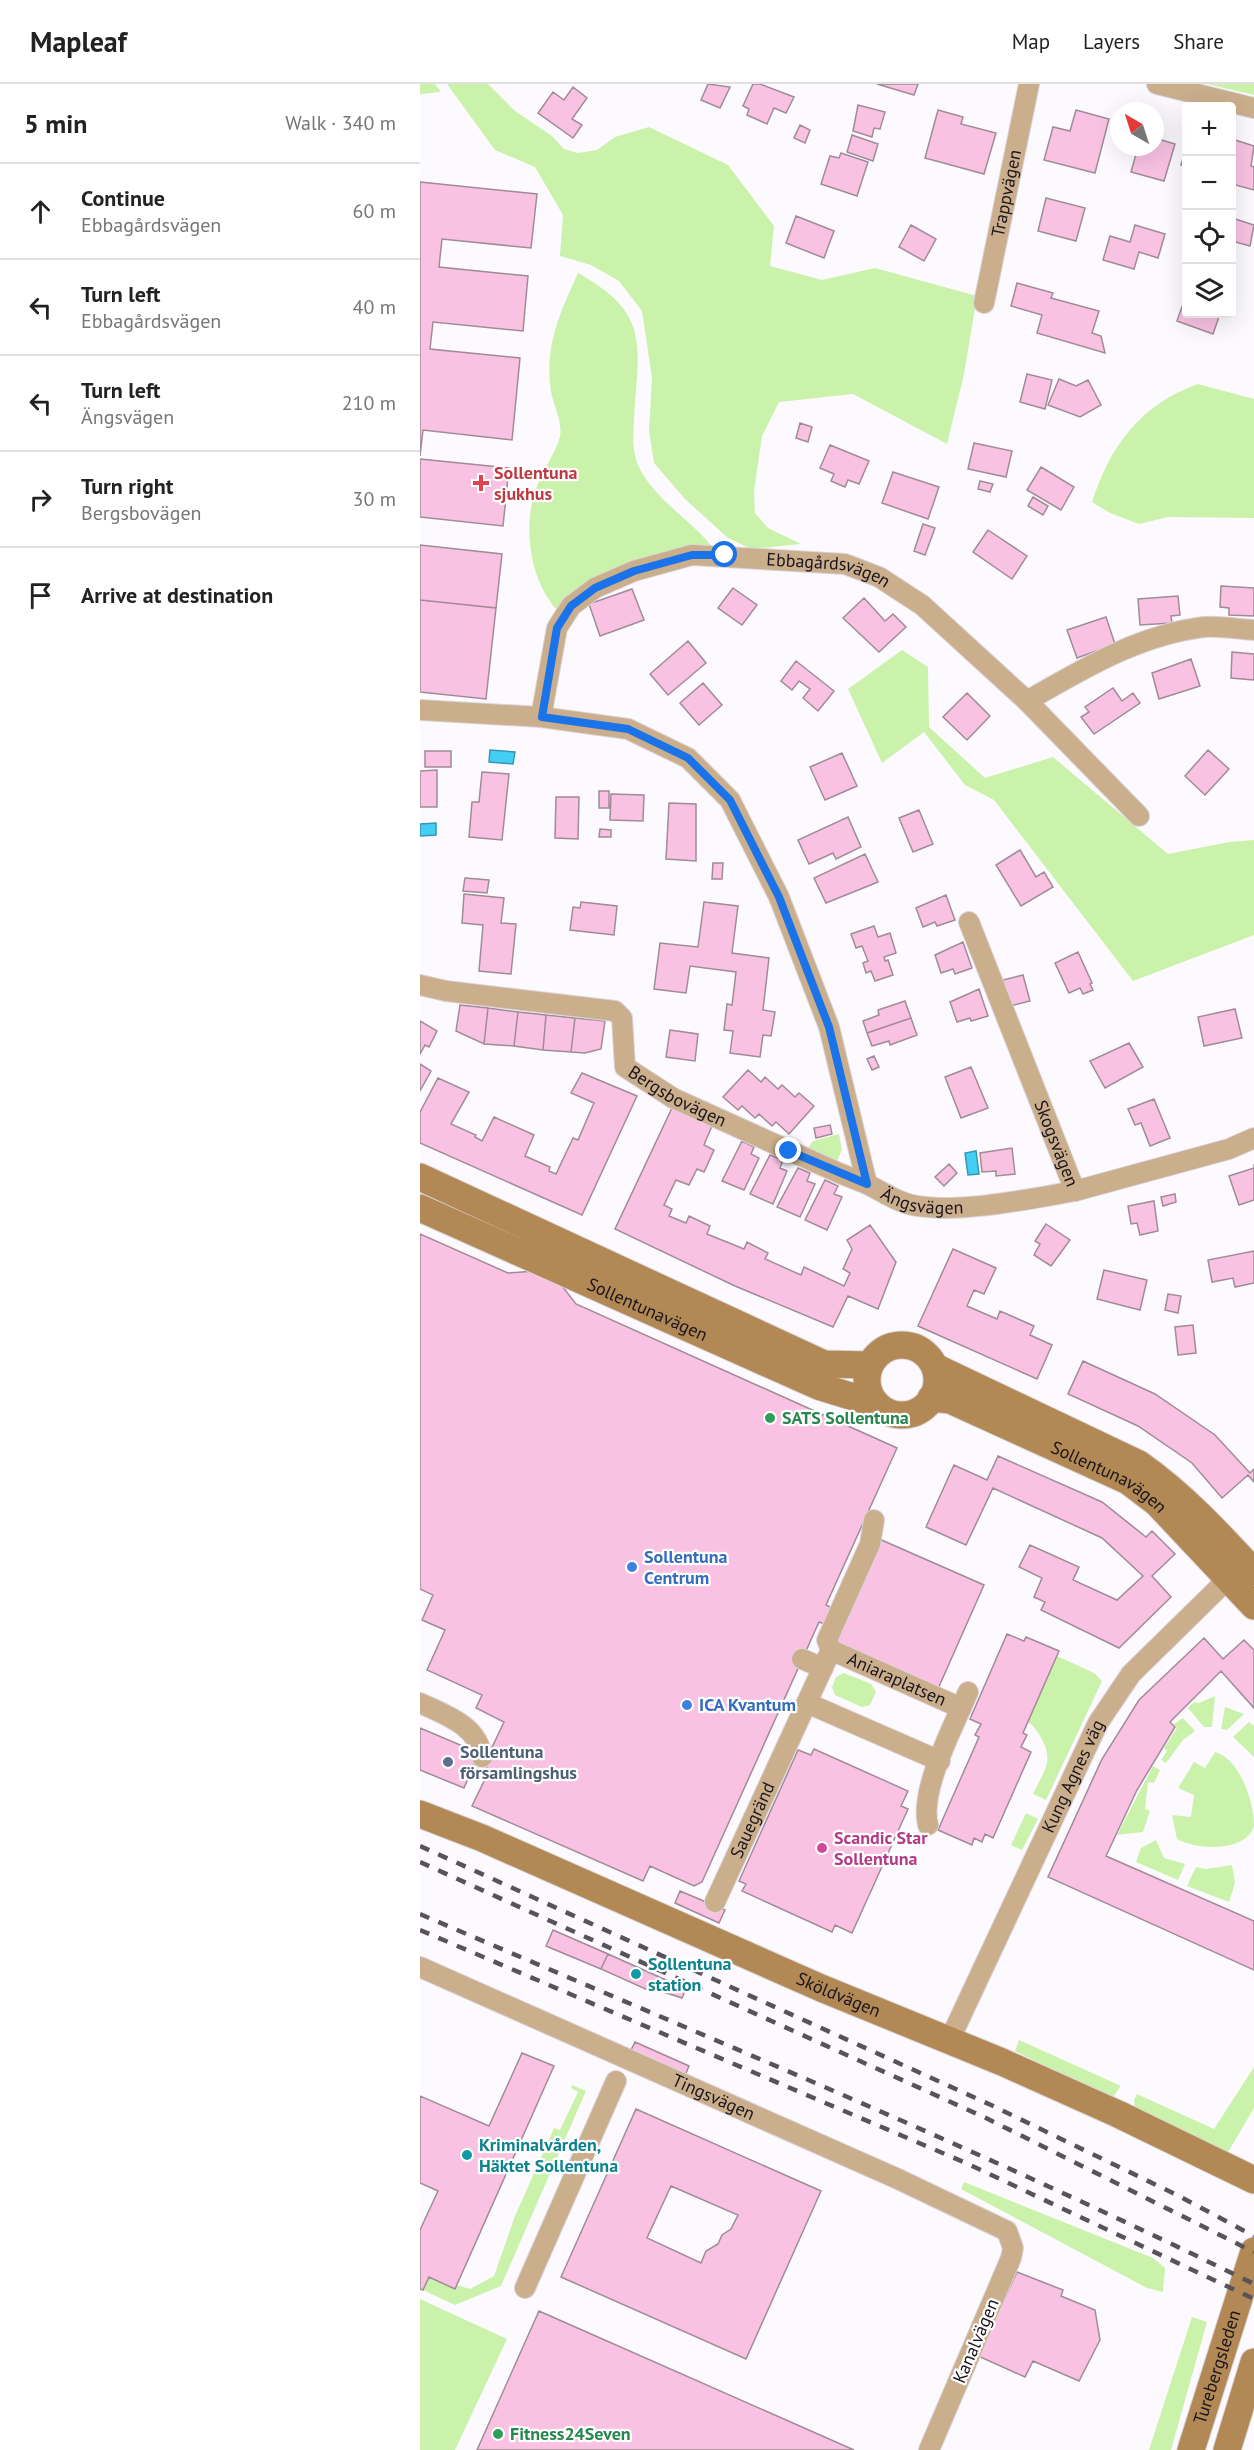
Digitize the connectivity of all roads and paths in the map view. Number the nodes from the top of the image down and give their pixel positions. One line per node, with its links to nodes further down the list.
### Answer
1 (1029, 84): 4 (street, Trappvägen)
2 (1157, 84): 3 (street)
3 (1254, 108)
4 (984, 303)
5 (1254, 630): 6 (street)
6 (1027, 700): 8 (street, Ebbagårdsvägen); 9 (street, Ebbagårdsvägen)
7 (420, 710): 8 (street, Ängsvägen)
8 (542, 717): 14 (street, Ängsvägen)
9 (1139, 816)
10 (969, 922): 15 (street, Skogsvägen)
11 (420, 985): 14 (street, Bergsbovägen)
12 (1254, 1138): 15 (street, Skogsvägen)
13 (420, 1177): 17 (street, Sollentunavägen)
14 (867, 1184): 15 (street, Ängsvägen)
15 (1075, 1191)
16 (420, 1208): 20 (street, Sollentunavägen)
17 (869, 1365): 18 (street); 20 (street)
18 (935, 1367): 19 (street); 22 (street, Sollentunavägen)
19 (931, 1398): 20 (street); 22 (street, Sollentunavägen)
20 (876, 1404)
21 (874, 1520): 24 (street, Sauegränd)
22 (1246, 1567): 23 (street, Sollentunavägen); 35 (street, Kung Agnes väg)
23 (1254, 1605)
24 (831, 1650): 26 (street, Sauegränd); 30 (street, Aniaraplatsen)
25 (802, 1659): 26 (street)
26 (823, 1668): 28 (street, Sauegränd)
27 (420, 1703): 29 (street)
28 (807, 1703): 30 (street); 33 (street, Sauegränd)
29 (482, 1757)
30 (940, 1761): 32 (street)
31 (420, 1814): 35 (street, Sköldvägen)
32 (928, 1825)
33 (716, 1902)
34 (420, 1967): 38 (street, Tingsvägen)
35 (950, 2039): 37 (street, Sköldvägen)
36 (616, 2081): 40 (street)
37 (1254, 2180)
38 (1007, 2231): 42 (street, Kanalvägen)
39 (1254, 2251): 43 (street, Turebergsleden)
40 (525, 2288)
41 (1254, 2362): 44 (street, Turebergsleden)
42 (929, 2450)
43 (1191, 2450)
44 (1227, 2450)

